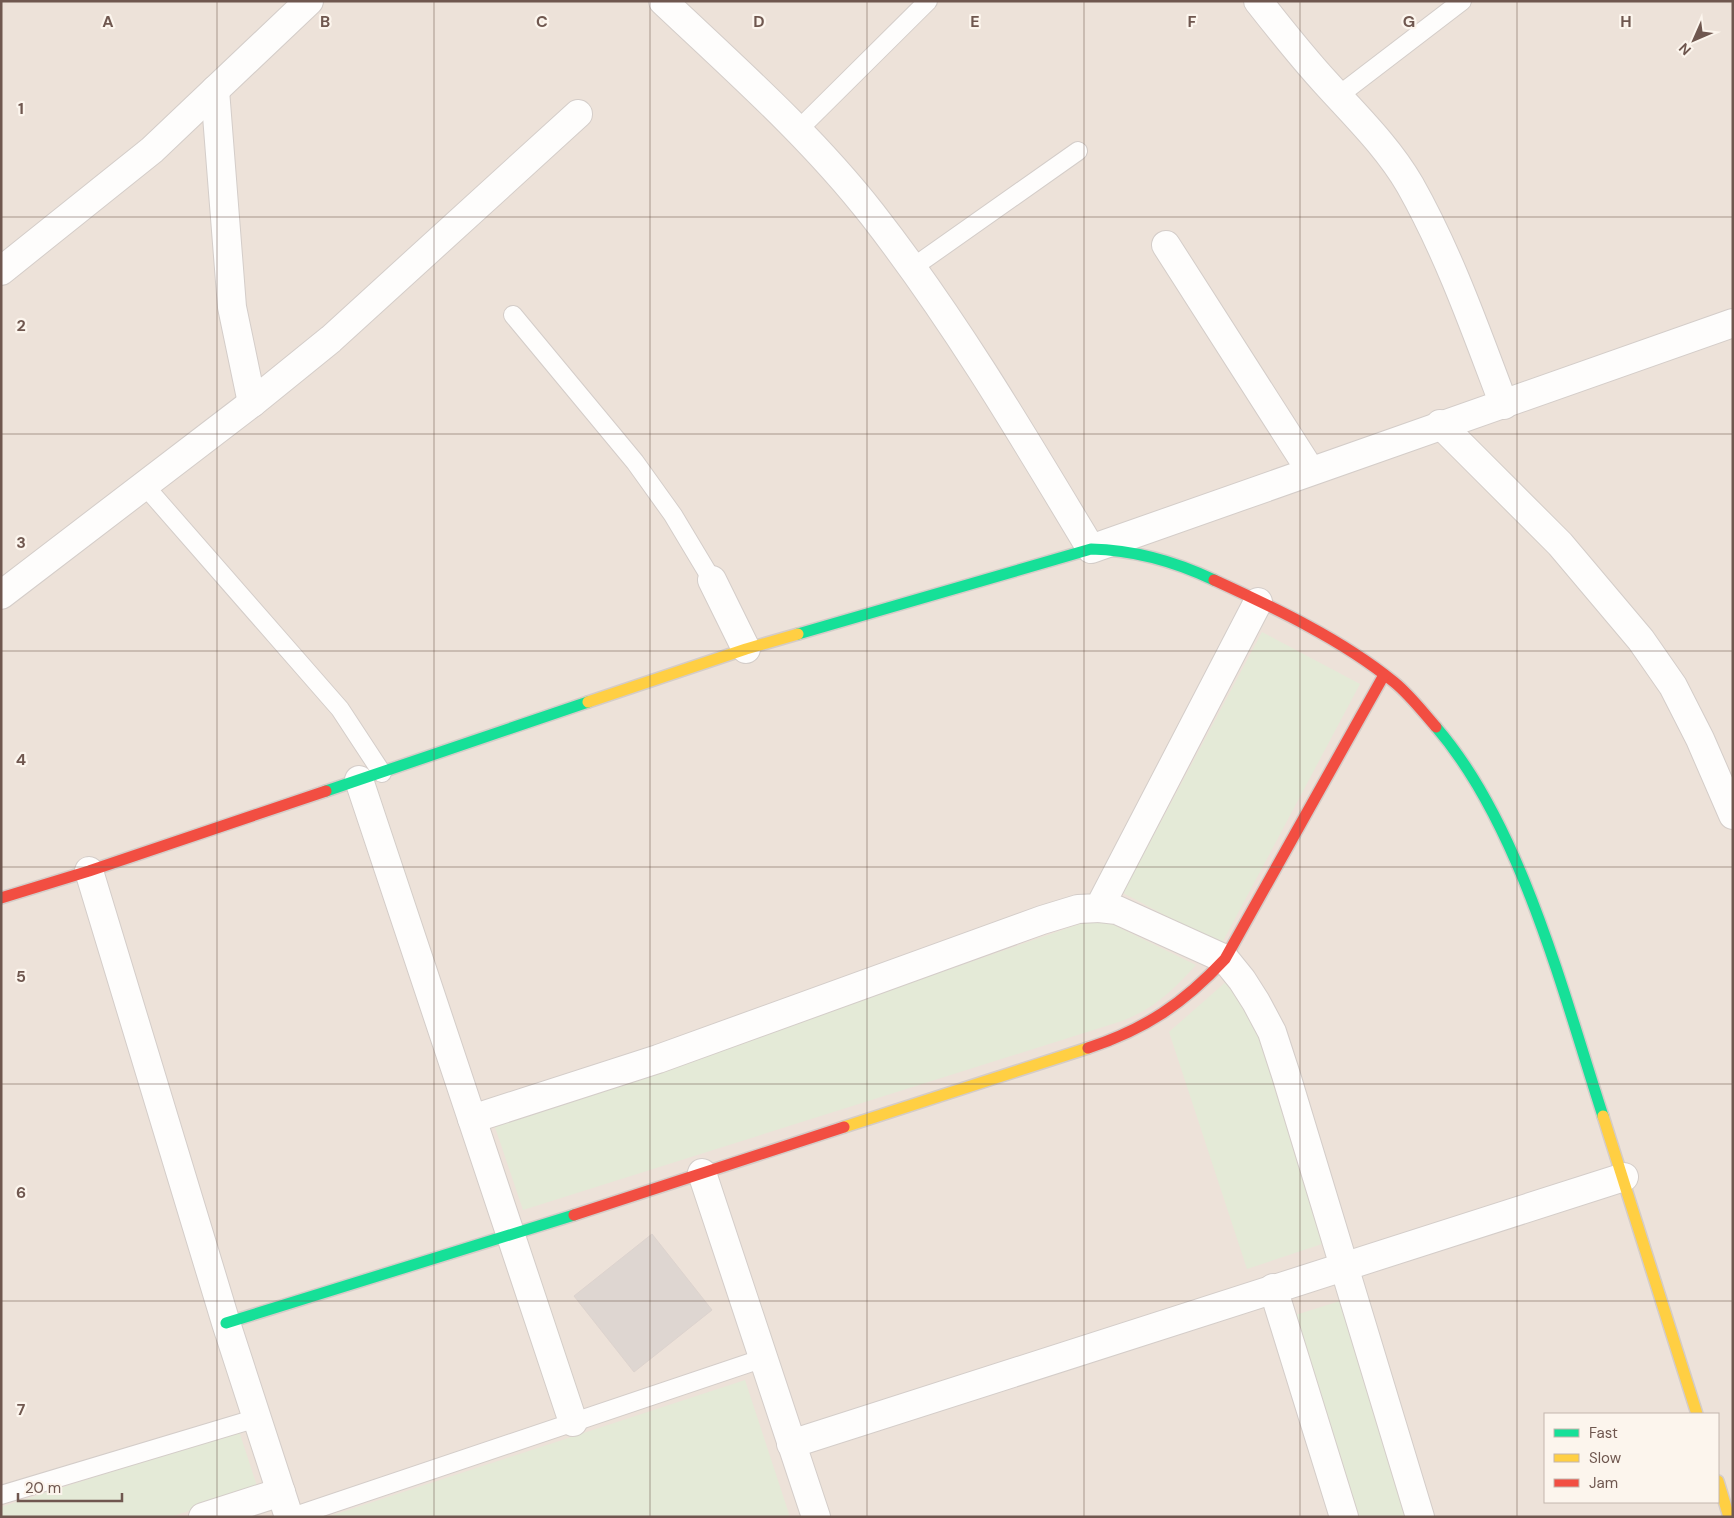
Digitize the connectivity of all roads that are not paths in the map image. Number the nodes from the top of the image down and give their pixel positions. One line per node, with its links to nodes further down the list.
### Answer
1 (310, 1): 6 (street)
2 (663, 1): 9 (street)
3 (928, 1): 9 (lane)
4 (1258, 1): 7 (street)
5 (1462, 1): 7 (lane)
6 (216, 90): 13 (street); 16 (street)
7 (1338, 96): 17 (street)
8 (578, 114): 16 (street)
9 (797, 131): 12 (street)
10 (1078, 151): 12 (lane)
11 (1166, 245): 19 (street)
12 (912, 268): 21 (street)
13 (1, 271)
14 (513, 315): 22 (lane)
15 (1733, 323): 17 (street)
16 (252, 403): 20 (street)
17 (1504, 404): 18 (street)
18 (1440, 424): 19 (street); 28 (street)
19 (1310, 470): 21 (street)
20 (145, 486): 23 (street); 27 (lane)
21 (1091, 549): 24 (street); 25 (street)
22 (712, 580): 25 (street)
23 (1, 595)
24 (1258, 602): 26 (street); 31 (street)
25 (746, 649): 27 (street)
26 (1384, 675): 32 (street); 35 (street)
27 (370, 777): 29 (street); 33 (street)
28 (1733, 815)
29 (89, 871): 30 (street); 39 (street)
30 (1, 898)
31 (1099, 908): 32 (street); 33 (street)
32 (1225, 959): 34 (street); 37 (street)
33 (472, 1119): 36 (street)
34 (702, 1173): 36 (street); 40 (street)
35 (1624, 1177): 37 (street); 41 (street)
36 (511, 1235): 39 (street); 43 (street)
37 (1343, 1267): 38 (street); 51 (street)
38 (1273, 1288): 44 (street); 50 (street)
39 (226, 1323): 42 (street)
40 (764, 1358): 43 (lane); 44 (street)
41 (1697, 1413)
42 (257, 1418): 46 (lane); 47 (street)
43 (573, 1422): 47 (lane)
44 (791, 1444): 49 (street)
45 (1719, 1483): 52 (street)
46 (1, 1495)
47 (288, 1508): 48 (street)
48 (204, 1517)
49 (816, 1517)
50 (1344, 1517)
51 (1420, 1517)
52 (1729, 1517)

